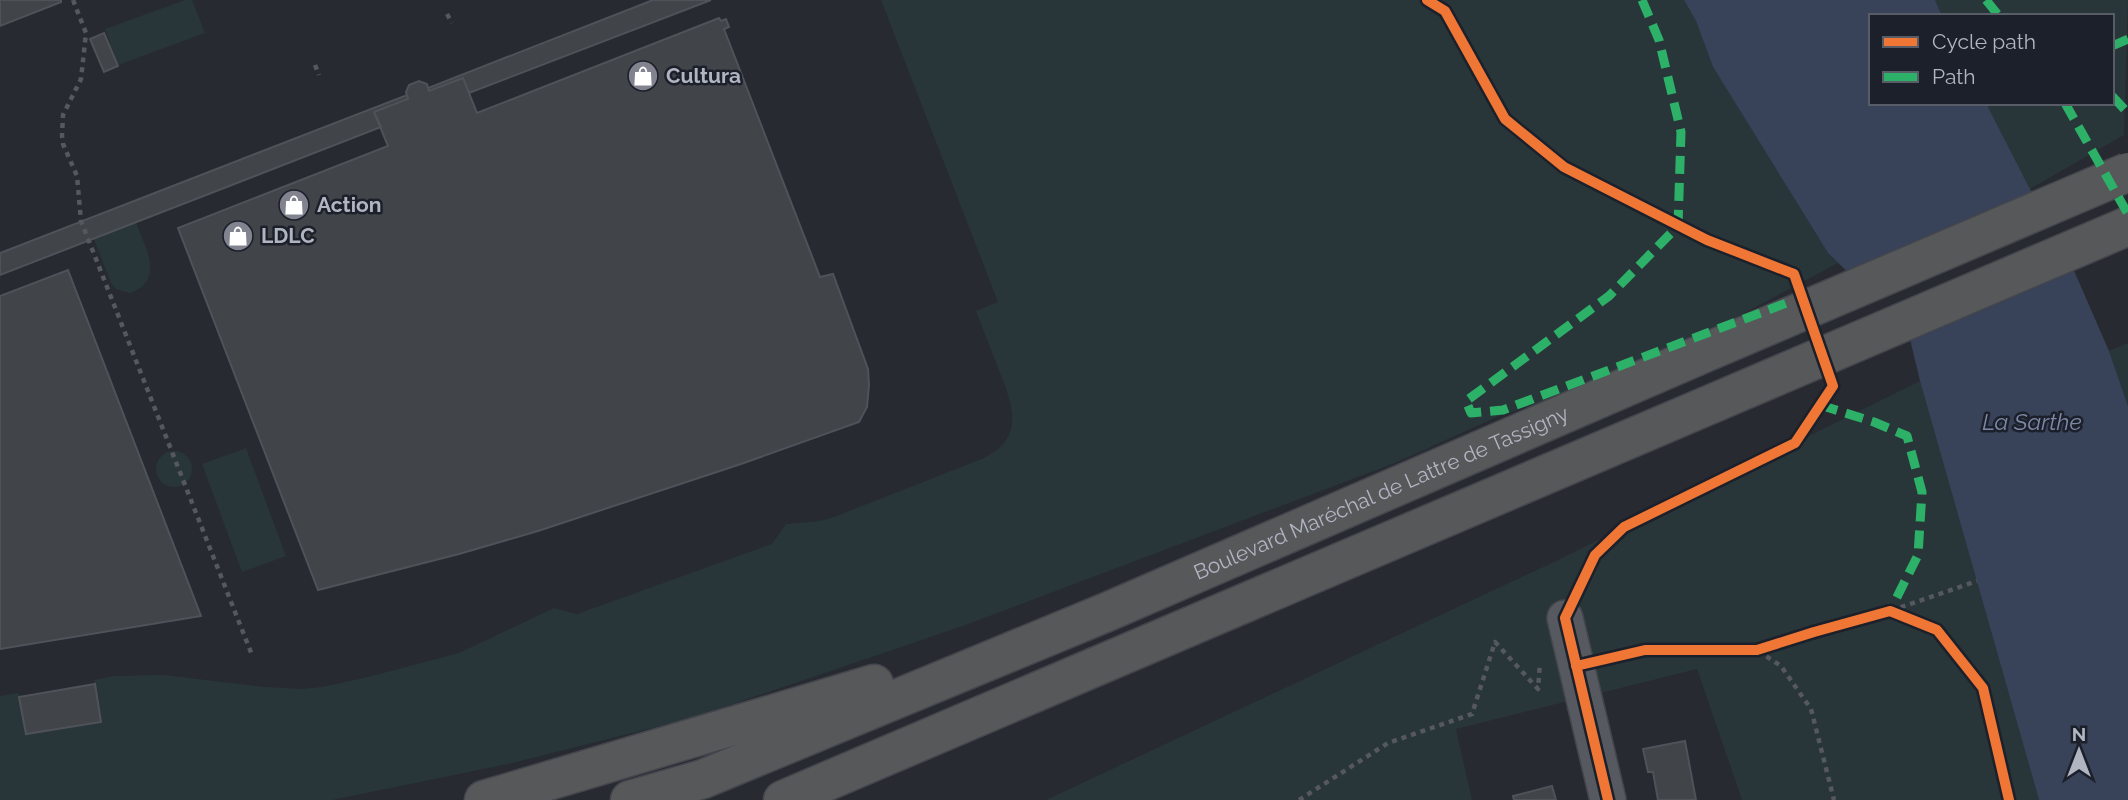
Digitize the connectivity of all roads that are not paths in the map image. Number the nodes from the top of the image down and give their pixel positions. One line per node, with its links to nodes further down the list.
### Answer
1 (2128, 172): 3 (highway, Boulevard Maréchal de Lattre de Tassigny, bridge)
2 (2128, 226): 7 (highway, bridge)
3 (1107, 612): 5 (highway); 6 (highway, Boulevard Maréchal de Lattre de Tassigny)
4 (1565, 618): 8 (street)
5 (484, 800)
6 (630, 800)
7 (783, 800)
8 (1608, 800)

